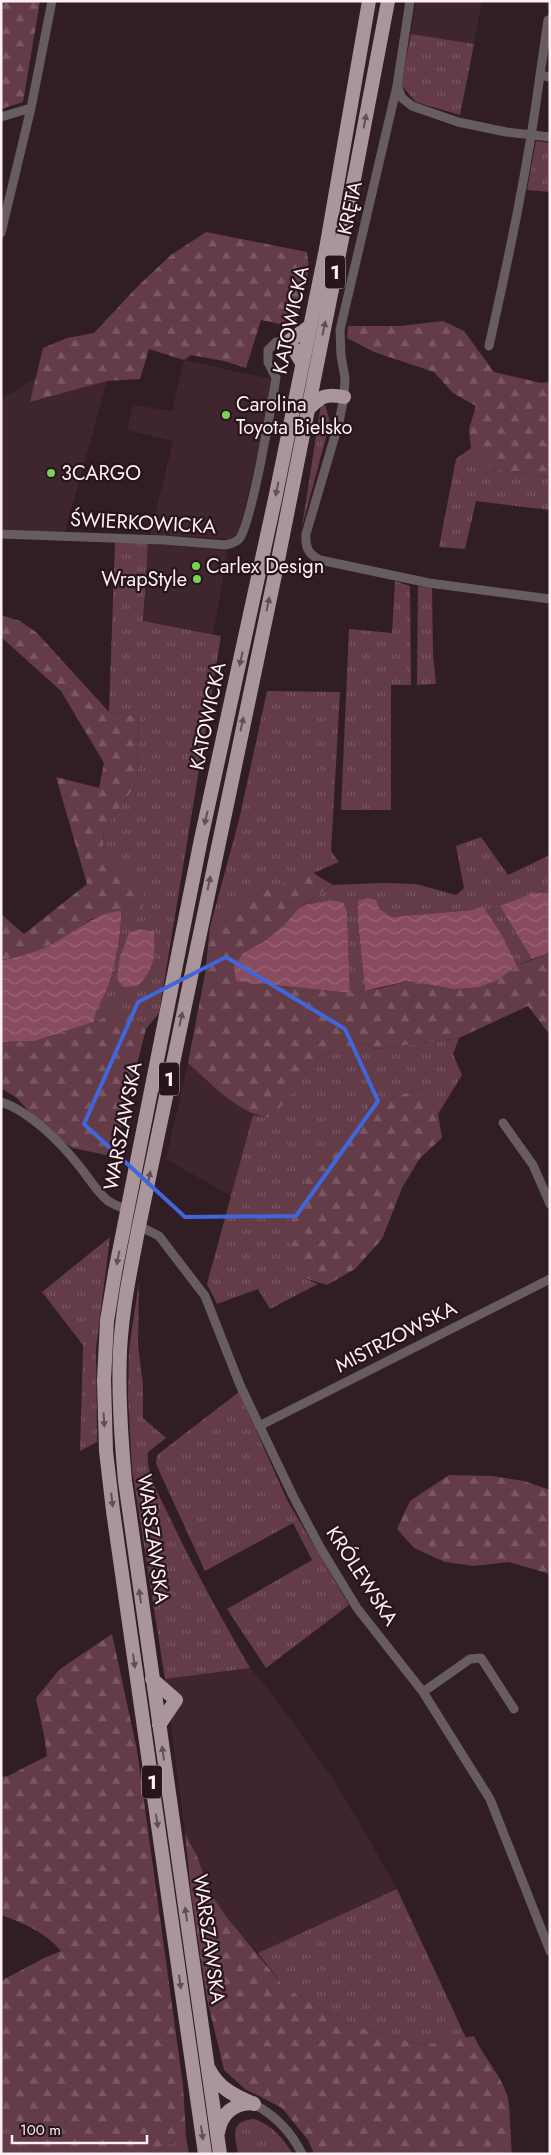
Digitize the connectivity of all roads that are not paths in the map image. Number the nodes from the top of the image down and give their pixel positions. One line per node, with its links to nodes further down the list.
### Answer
1 (52, 1): 9 (street)
2 (369, 1): 14 (main road, KATOWICKA / 1)
3 (388, 1): 19 (main road, KATOWICKA / 1, one-way to 3)
4 (410, 1): 8 (street, KRĘTA)
5 (548, 20): 6 (street)
6 (540, 75): 7 (street); 11 (street)
7 (550, 77)
8 (397, 86): 11 (street); 18 (street, KRĘTA)
9 (31, 108): 10 (street); 13 (street)
10 (1, 117)
11 (532, 134): 12 (street); 16 (street)
12 (550, 137)
13 (1, 232)
14 (309, 327): 15 (main road); 17 (main road, KATOWICKA / 1)
15 (289, 341): 17 (main road); 20 (street, ŚWIERKOWICKA)
16 (488, 346)
17 (302, 363): 23 (main road, KATOWICKA / 1, one-way to 23)
18 (344, 397): 19 (main road); 21 (street)
19 (307, 410): 22 (main road, KATOWICKA / 1, one-way to 19)
20 (1, 534)
21 (550, 599)
22 (199, 931): 28 (main road, WARSZAWSKA / 1, one-way to 22)
23 (182, 939): 27 (main road, WARSZAWSKA / 1)
24 (1, 1102): 27 (street)
25 (503, 1123): 26 (street)
26 (550, 1204)
27 (127, 1210): 39 (main road, WARSZAWSKA / 1, one-way to 39)
28 (139, 1226): 30 (street, KRÓLEWSKA); 31 (main road, WARSZAWSKA / 1, one-way to 28)
29 (550, 1279): 30 (street, MISTRZOWSKA)
30 (259, 1426): 32 (street, KRÓLEWSKA)
31 (152, 1679): 34 (main road, WARSZAWSKA / 1); 34 (main road)
32 (423, 1692): 33 (street); 35 (street, KRÓLEWSKA)
33 (514, 1709)
34 (159, 1725): 36 (main road, WARSZAWSKA / 1, one-way to 34)
35 (550, 1951)
36 (207, 2066): 37 (main road); 38 (main road, WARSZAWSKA / 1)
37 (254, 2104): 38 (main road); 40 (street)
38 (219, 2147)
39 (205, 2154)
40 (302, 2154)

